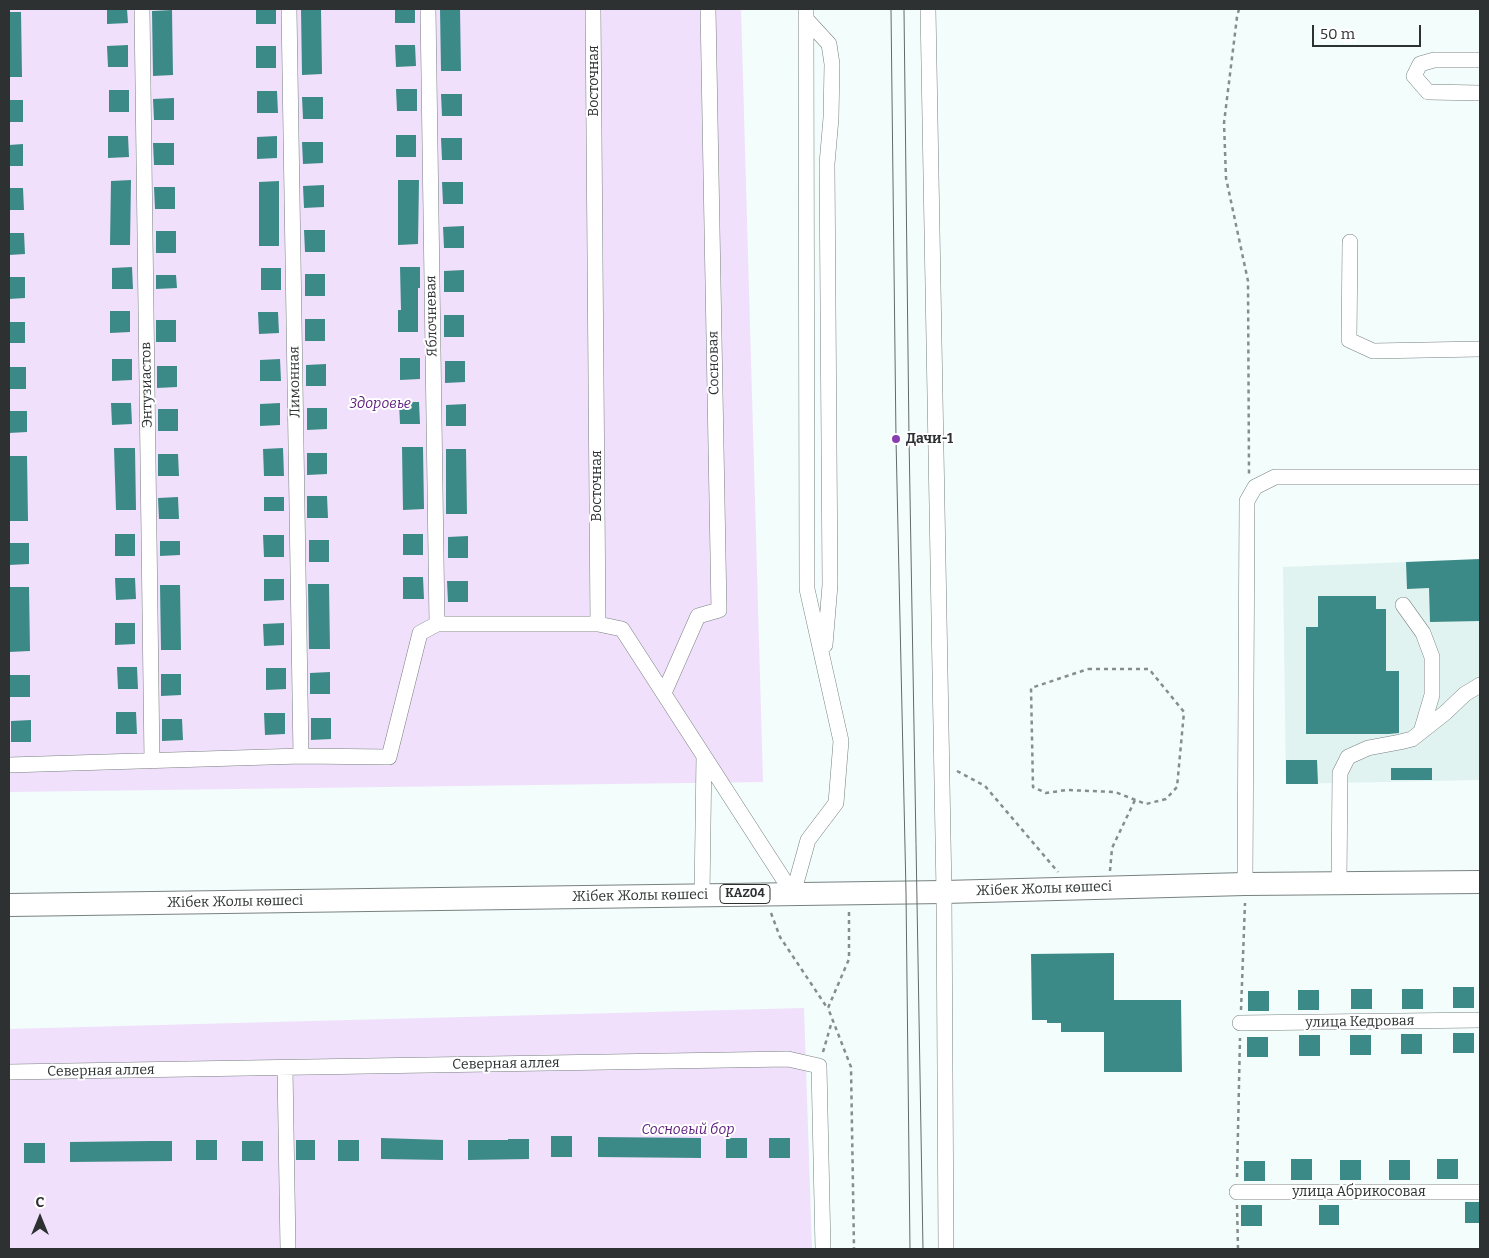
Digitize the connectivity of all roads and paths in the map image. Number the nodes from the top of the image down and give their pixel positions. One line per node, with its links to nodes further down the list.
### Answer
1 (142, 9): 24 (street, Энтузиастов)
2 (289, 9): 22 (street, Лимонная)
3 (428, 9): 16 (street, Яблочневая)
4 (593, 9): 17 (street, Восточная)
5 (708, 9): 20 (street, Сосновая)
6 (928, 9): 25 (street)
7 (1240, 9): 14 (path)
8 (806, 14): 18 (street); 18 (street)
9 (1480, 60): 10 (street)
10 (1480, 93)
11 (1350, 242): 12 (street)
12 (1480, 349)
13 (1480, 476): 14 (street)
14 (1255, 487): 30 (street)
15 (1403, 605): 21 (street)
16 (437, 624): 17 (street); 22 (street)
17 (598, 624): 20 (street)
18 (823, 660): 36 (street)
19 (1480, 685): 21 (street)
20 (664, 693): 23 (street)
21 (1420, 733): 29 (street)
22 (301, 756): 24 (street)
23 (704, 756): 36 (street); 37 (street)
24 (152, 761): 26 (street)
25 (942, 764): 32 (path); 33 (street)
26 (9, 765)
27 (1135, 800): 27 (path); 31 (path)
28 (1480, 882): 29 (highway, Жібек Жолы көшесі / KАZ04)
29 (1339, 883): 30 (highway, Жібек Жолы көшесі / KАZ04)
30 (1245, 884): 31 (highway, Жібек Жолы көшесі / KАZ04); 41 (path)
31 (1108, 887): 32 (highway, Жібек Жолы көшесі / KАZ04)
32 (1072, 888): 33 (highway, Жібек Жолы көшесі / KАZ04)
33 (944, 892): 34 (highway, Жібек Жолы көшесі / KАZ04); 50 (street)
34 (848, 893): 36 (highway, Жібек Жолы көшесі / KАZ04); 39 (path)
35 (769, 894): 36 (highway, Жібек Жолы көшесі / KАZ04); 37 (highway, Жібек Жолы көшесі / KАZ04); 39 (path)
36 (793, 894)
37 (702, 895): 38 (highway, Жібек Жолы көшесі / KАZ04)
38 (9, 905)
39 (828, 1008): 42 (path); 49 (path)
40 (1480, 1020): 41 (street, улица Кедровая)
41 (1240, 1023): 45 (path)
42 (819, 1066): 43 (street, Северная аллея); 48 (street)
43 (284, 1068): 44 (street, Северная аллея); 47 (street)
44 (9, 1072)
45 (1237, 1192): 46 (street, улица Абрикосовая); 51 (path)
46 (1480, 1192)
47 (288, 1249)
48 (823, 1249)
49 (854, 1249)
50 (946, 1249)
51 (1238, 1249)

